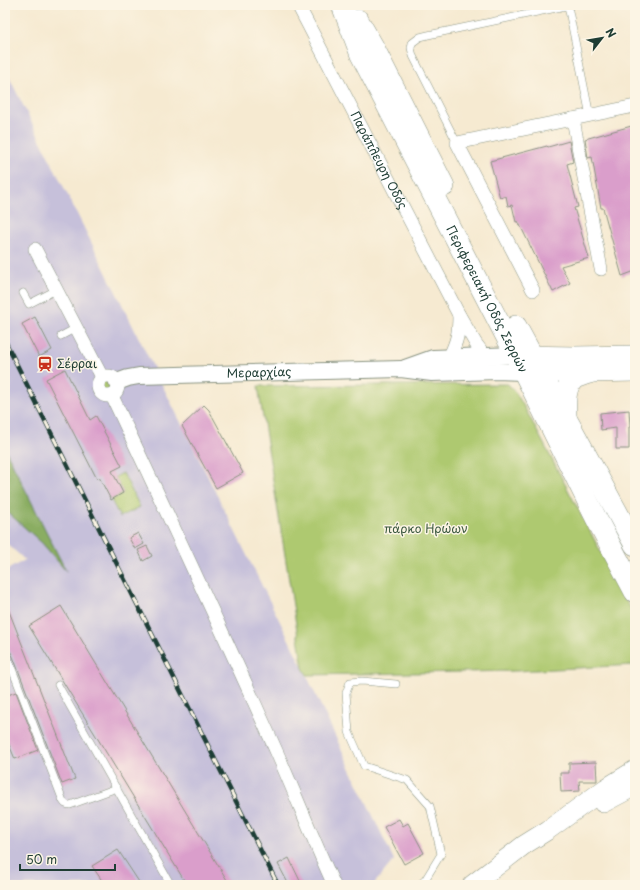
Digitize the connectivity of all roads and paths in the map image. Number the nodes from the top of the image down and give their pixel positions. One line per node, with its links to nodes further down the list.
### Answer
1 (298, 5): 14 (street, Παράπλευρη Οδός)
2 (342, 5): 20 (main road, Περιφερειακή Οδός Σερρών)
3 (347, 5): 20 (main road, Περιφερειακή Οδός Σερρών)
4 (569, 5): 6 (lane); 8 (lane)
5 (635, 106): 6 (street)
6 (590, 116): 7 (street)
7 (573, 119): 8 (street); 10 (street)
8 (457, 143): 12 (street)
9 (34, 249): 11 (street)
10 (601, 269)
11 (56, 290): 13 (lane); 15 (street)
12 (533, 290)
13 (23, 293)
14 (459, 315): 18 (street, Παράπλευρη Οδός); 19 (street)
15 (76, 328): 16 (lane); 24 (street)
16 (61, 336)
17 (635, 355): 20 (main road, Μεραρχίας)
18 (486, 356): 19 (street, Μεραρχίας); 20 (street, Μεραρχίας)
19 (449, 358): 21 (street, Μεραρχίας)
20 (528, 363): 21 (street, Μεραρχίας); 23 (main road, Μεραρχίας); 25 (main road, Περιφερειακή Οδός Σερρών); 27 (main road, Περιφερειακή Οδός Σερρών)
21 (401, 369): 24 (street, Μεραρχίας)
22 (635, 372): 23 (main road, Μεραρχίας)
23 (589, 373): 25 (main road)
24 (111, 385): 36 (street)
25 (566, 418): 26 (main road, Περιφερειακή Οδός Σερρών)
26 (635, 545)
27 (635, 592)
28 (5, 653): 33 (lane)
29 (396, 684): 37 (lane)
30 (58, 685): 33 (lane)
31 (635, 770): 34 (main road)
32 (635, 786): 34 (main road)
33 (117, 788): 35 (lane)
34 (548, 830): 38 (main road)
35 (172, 885)
36 (334, 885)
37 (419, 885)
38 (472, 885)

